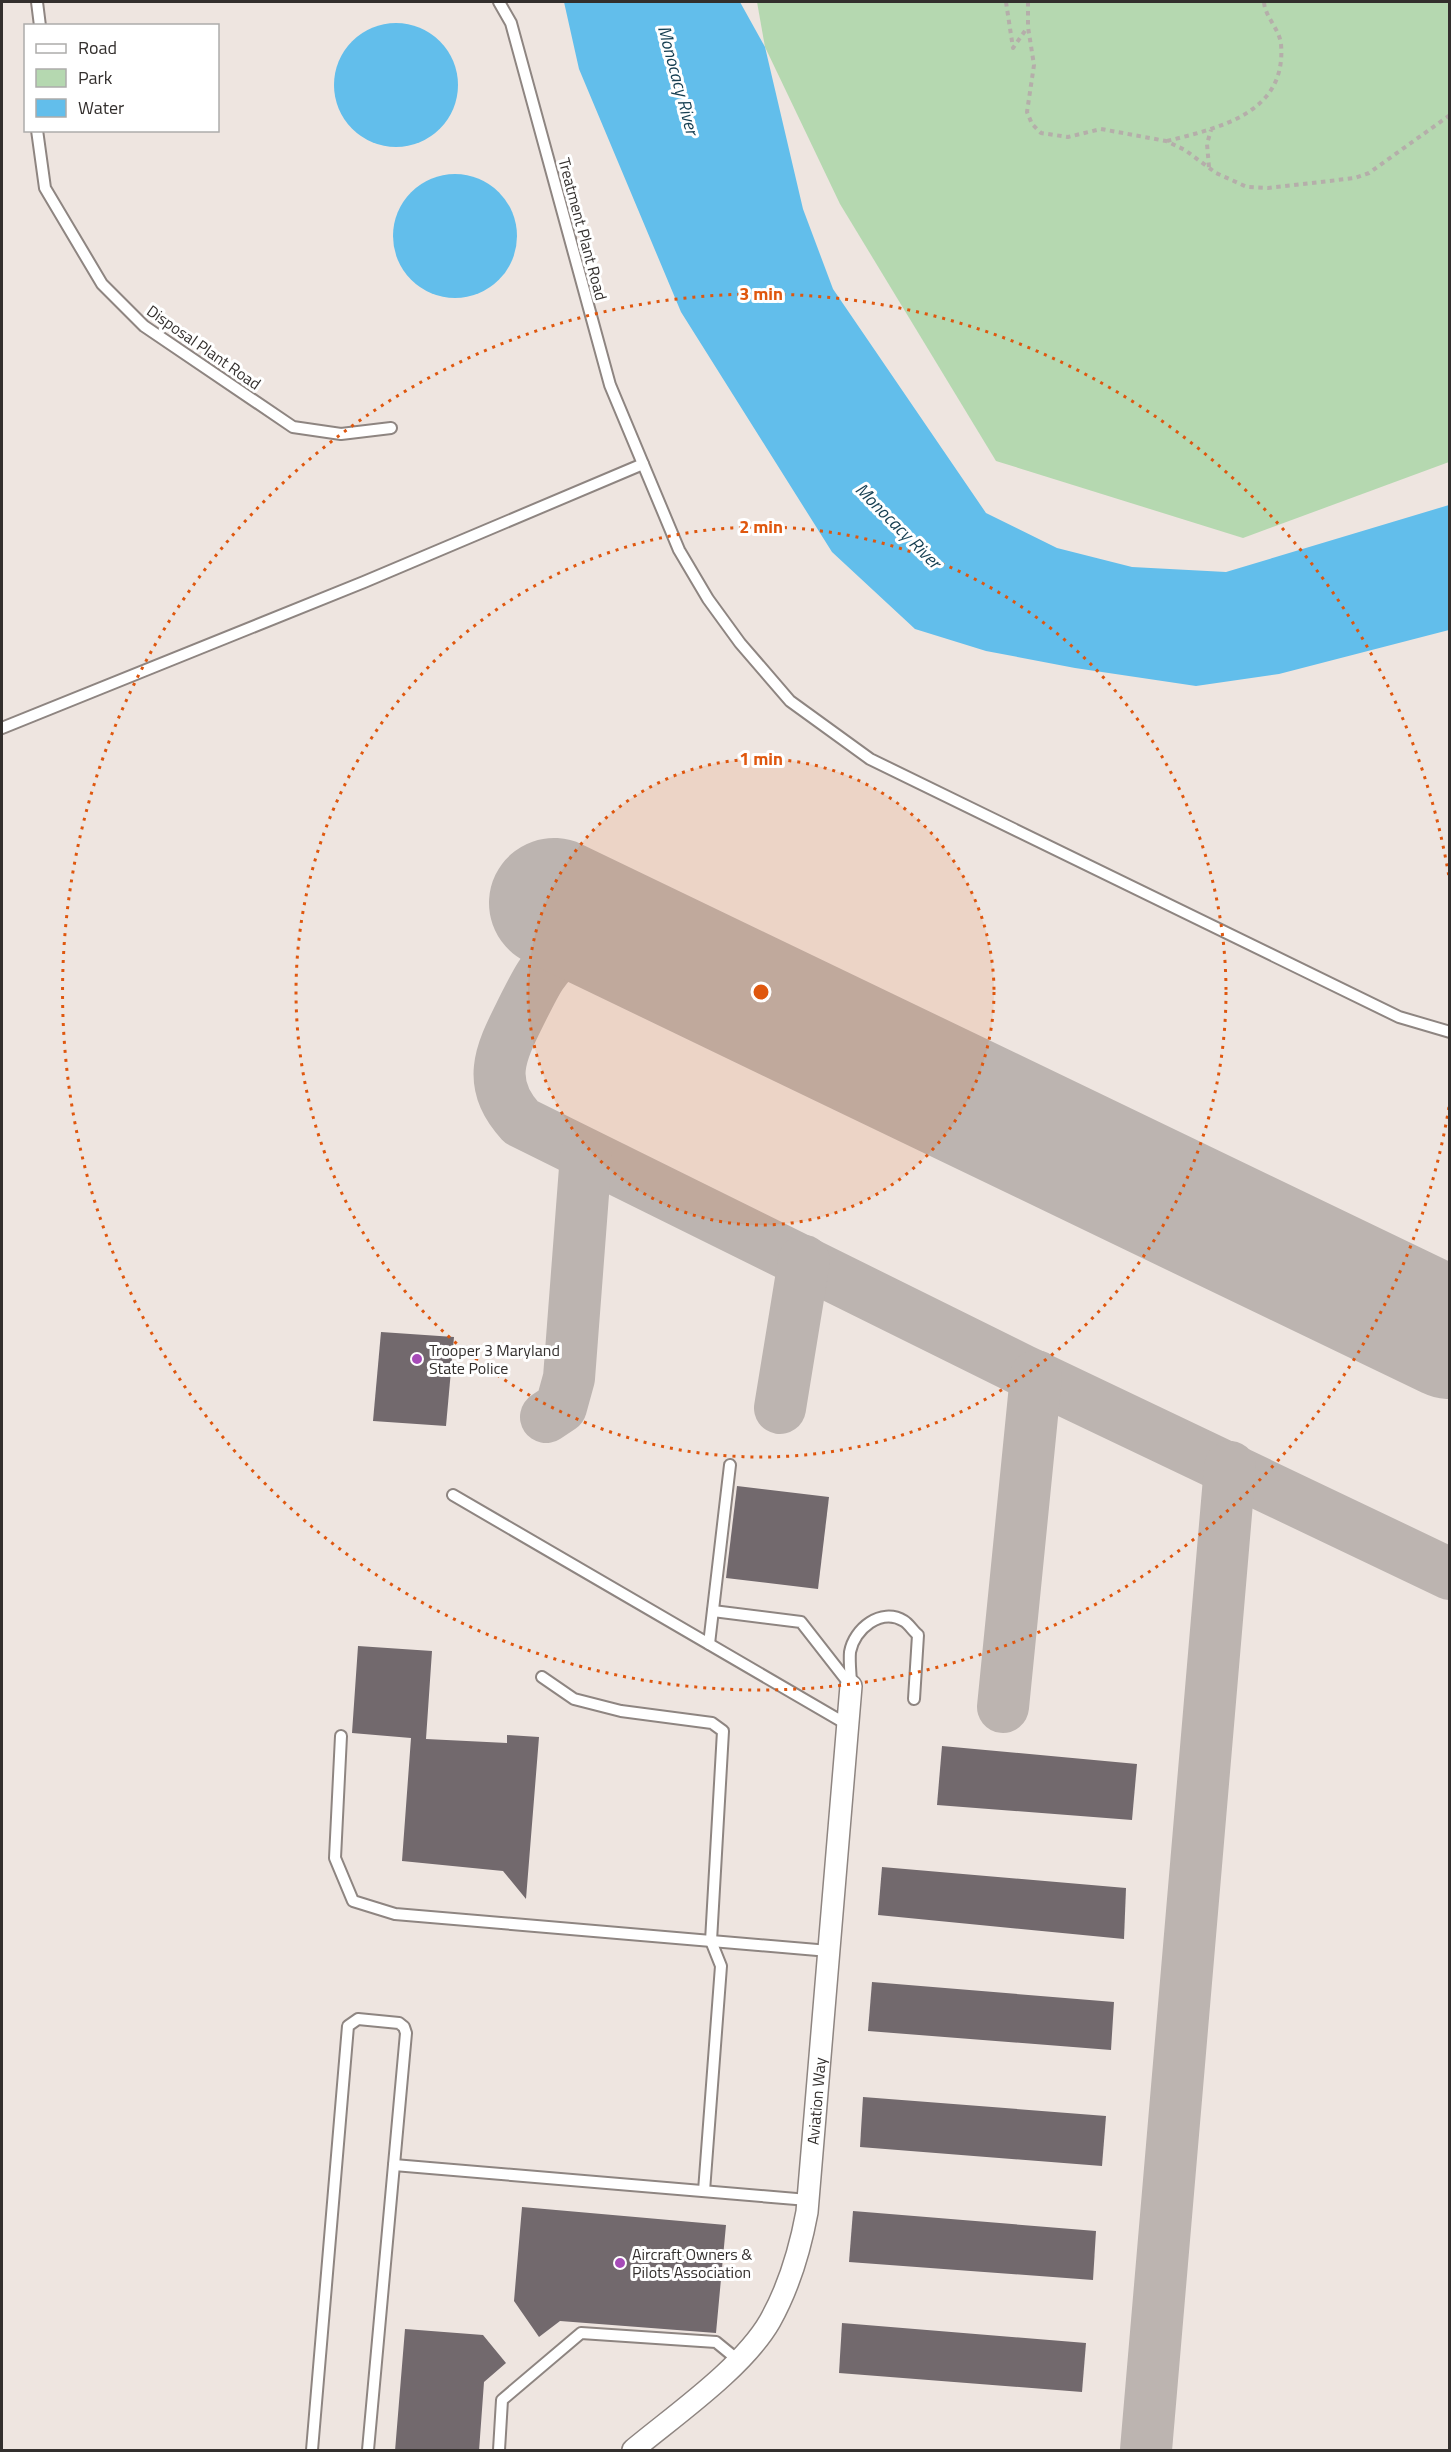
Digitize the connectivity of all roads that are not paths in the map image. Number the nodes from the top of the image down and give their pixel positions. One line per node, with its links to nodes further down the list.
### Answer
1 (37, 2): 3 (lane)
2 (499, 2): 6 (lane, Treatment Plant Road)
3 (40, 24)
4 (37, 132): 5 (lane, Disposal Plant Road)
5 (391, 428)
6 (643, 464): 7 (lane); 8 (lane, Treatment Plant Road)
7 (2, 728)
8 (1449, 1032)
9 (730, 1466): 11 (lane)
10 (453, 1495): 12 (lane)
11 (713, 1611): 12 (lane); 14 (lane)
12 (710, 1644): 16 (lane)
13 (542, 1677): 18 (lane)
14 (851, 1686): 15 (lane); 16 (street, Aviation Way)
15 (914, 1699)
16 (848, 1725): 19 (street, Aviation Way)
17 (341, 1736): 18 (lane)
18 (711, 1941): 19 (lane); 21 (lane)
19 (829, 1951): 22 (street, Aviation Way)
20 (394, 2165): 21 (lane); 24 (lane); 25 (lane)
21 (704, 2191): 22 (lane)
22 (808, 2200): 23 (street, Aviation Way)
23 (738, 2360): 26 (lane); 27 (street, Aviation Way)
24 (312, 2451)
25 (368, 2451)
26 (499, 2451)
27 (633, 2451)

